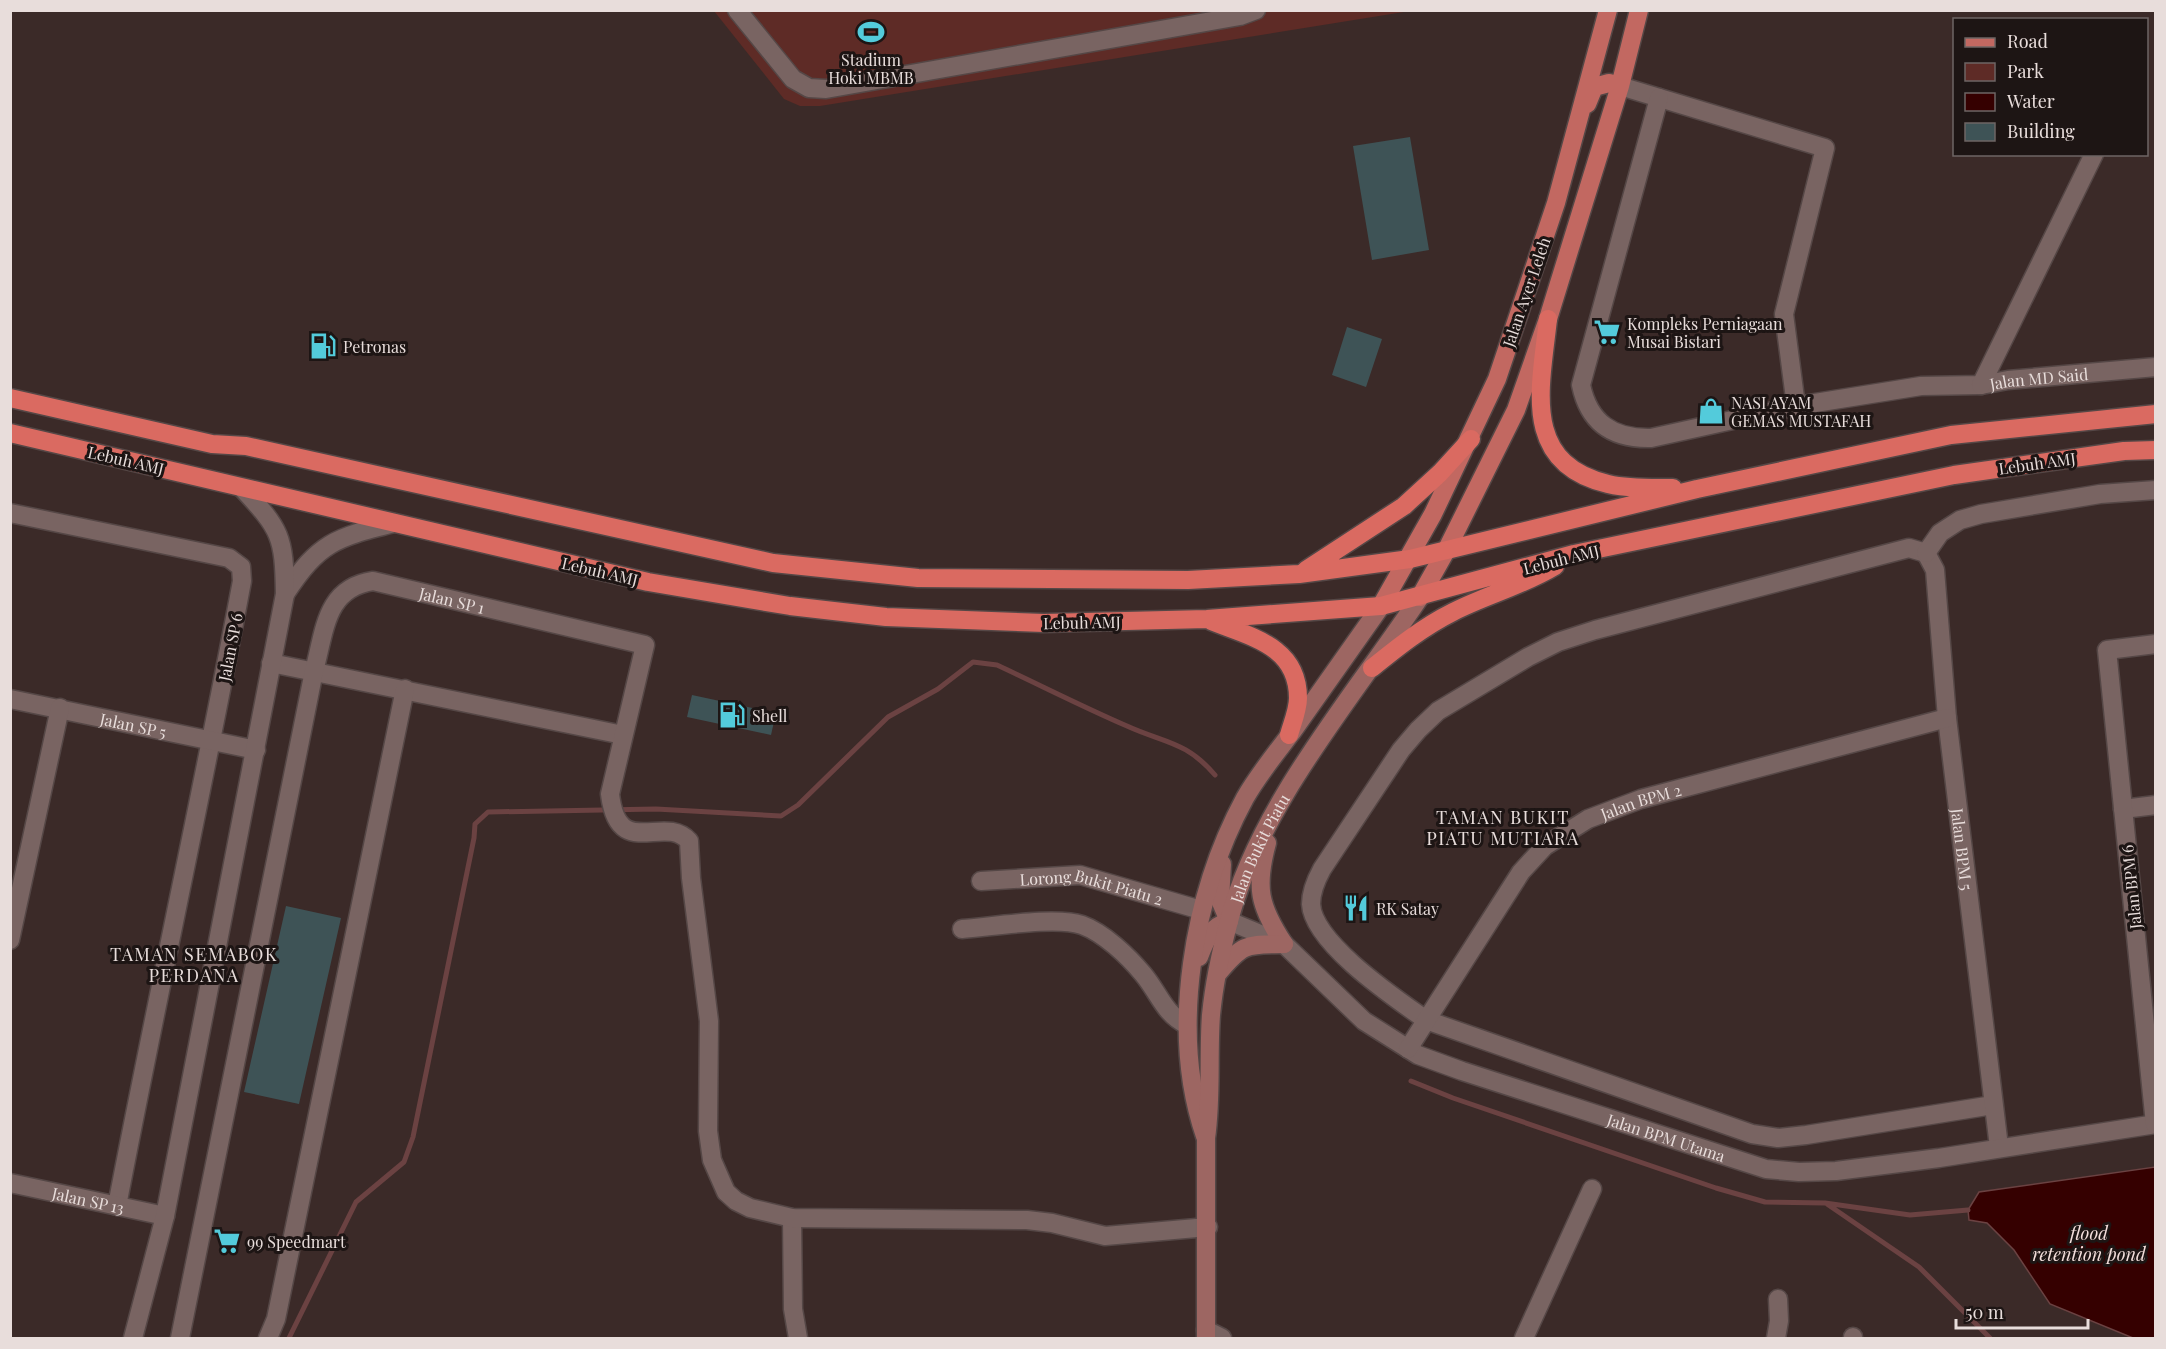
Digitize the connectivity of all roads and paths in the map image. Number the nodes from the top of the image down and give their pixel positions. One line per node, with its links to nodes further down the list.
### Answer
1 (737, 10): 2 (street)
2 (1256, 10)
3 (1608, 10): 7 (main road, Jalan Ayer Leleh)
4 (1639, 10): 5 (main road, Jalan Ayer Leleh)
5 (1620, 86): 6 (street); 7 (main road); 9 (main road, Jalan Ayer Leleh)
6 (1659, 98): 13 (street); 13 (street, Jalan MD Said)
7 (1567, 156): 16 (main road, Jalan Ayer Leleh)
8 (2093, 156): 11 (street)
9 (1548, 319): 19 (highway); 23 (main road, Jalan Ayer Leleh)
10 (2156, 367): 11 (street, Jalan MD Said)
11 (1981, 385): 13 (street, Jalan MD Said)
12 (10, 398): 27 (highway)
13 (1796, 406)
14 (2156, 414): 19 (highway)
15 (10, 433): 18 (highway, Lebuh AMJ)
16 (1471, 439): 26 (main road, Jalan Ayer Leleh); 27 (highway)
17 (2156, 450): 25 (highway, Lebuh AMJ)
18 (242, 488): 22 (highway, Lebuh AMJ); 28 (street)
19 (1697, 489): 23 (highway)
20 (2156, 490): 24 (street)
21 (10, 513): 42 (street, Jalan SP 6)
22 (394, 523): 28 (street); 31 (highway, Lebuh AMJ)
23 (1447, 549): 26 (highway); 29 (main road, Jalan Ayer Leleh)
24 (1926, 553): 39 (street, Jalan BPM 5); 58 (street)
25 (1574, 554): 29 (highway, Lebuh AMJ); 34 (highway)
26 (1410, 560): 27 (highway); 30 (main road, Jalan Ayer Leleh)
27 (1299, 574)
28 (285, 594): 33 (street)
29 (1420, 597): 30 (highway, Lebuh AMJ); 34 (main road, Jalan Bukit Piatu)
30 (1381, 606): 31 (highway, Lebuh AMJ); 41 (main road, Jalan Bukit Piatu)
31 (1207, 619): 41 (highway)
32 (2156, 644): 46 (street, Jalan BPM 6)
33 (271, 663): 35 (street); 43 (street)
34 (1372, 668): 45 (main road, Jalan Bukit Piatu)
35 (314, 671): 36 (street); 40 (street, Jalan SP 1); 74 (street, Jalan SP 1)
36 (405, 689): 40 (street); 75 (street)
37 (10, 699): 38 (street, Jalan SP 5)
38 (60, 708): 42 (street, Jalan SP 5); 48 (street)
39 (1947, 718): 58 (street, Jalan BPM 2); 61 (street, Jalan BPM 5)
40 (623, 735): 69 (street)
41 (1289, 735): 47 (main road, Jalan Bukit Piatu)
42 (212, 742): 43 (street, Jalan SP 5); 67 (street)
43 (256, 750): 68 (street)
44 (2156, 805): 46 (street)
45 (1277, 806): 51 (main road, Jalan Bukit Piatu); 54 (main road)
46 (2123, 809): 55 (street, Jalan BPM 6)
47 (1227, 836): 50 (main road, Jalan Bukit Piatu); 51 (main road)
48 (18, 863): 53 (street)
49 (981, 882): 50 (street, Lorong Bukit Piatu 2)
50 (1201, 910): 57 (main road, Jalan Bukit Piatu)
51 (1229, 921): 54 (street, Jalan BPM Utama); 56 (main road, Jalan Bukit Piatu); 57 (main road)
52 (962, 929): 59 (street)
53 (10, 940)
54 (1284, 944): 56 (main road); 60 (street, Jalan BPM Utama)
55 (2147, 965): 62 (street, Jalan BPM 6)
56 (1218, 974): 63 (main road, Jalan Bukit Piatu)
57 (1190, 980): 59 (main road, Jalan Bukit Piatu)
58 (1426, 1020): 60 (street, Jalan BPM 2); 61 (street)
59 (1188, 1025): 63 (main road, Jalan Bukit Piatu)
60 (1408, 1049): 64 (street, Jalan BPM Utama)
61 (1993, 1105): 64 (street, Jalan BPM 5)
62 (2155, 1124): 64 (street, Jalan BPM Utama)
63 (1206, 1138): 70 (main road, Jalan Bukit Piatu)
64 (1999, 1147)
65 (10, 1183): 67 (street, Jalan SP 13)
66 (1592, 1189): 77 (street)
67 (117, 1206): 68 (street, Jalan SP 13)
68 (165, 1216): 73 (street)
69 (792, 1218): 70 (street); 76 (street)
70 (1208, 1227): 72 (main road, Jalan Bukit Piatu)
71 (1778, 1299): 78 (street)
72 (1212, 1336)
73 (133, 1338)
74 (180, 1338)
75 (268, 1338)
76 (798, 1338)
77 (1524, 1338)
78 (1776, 1338)

